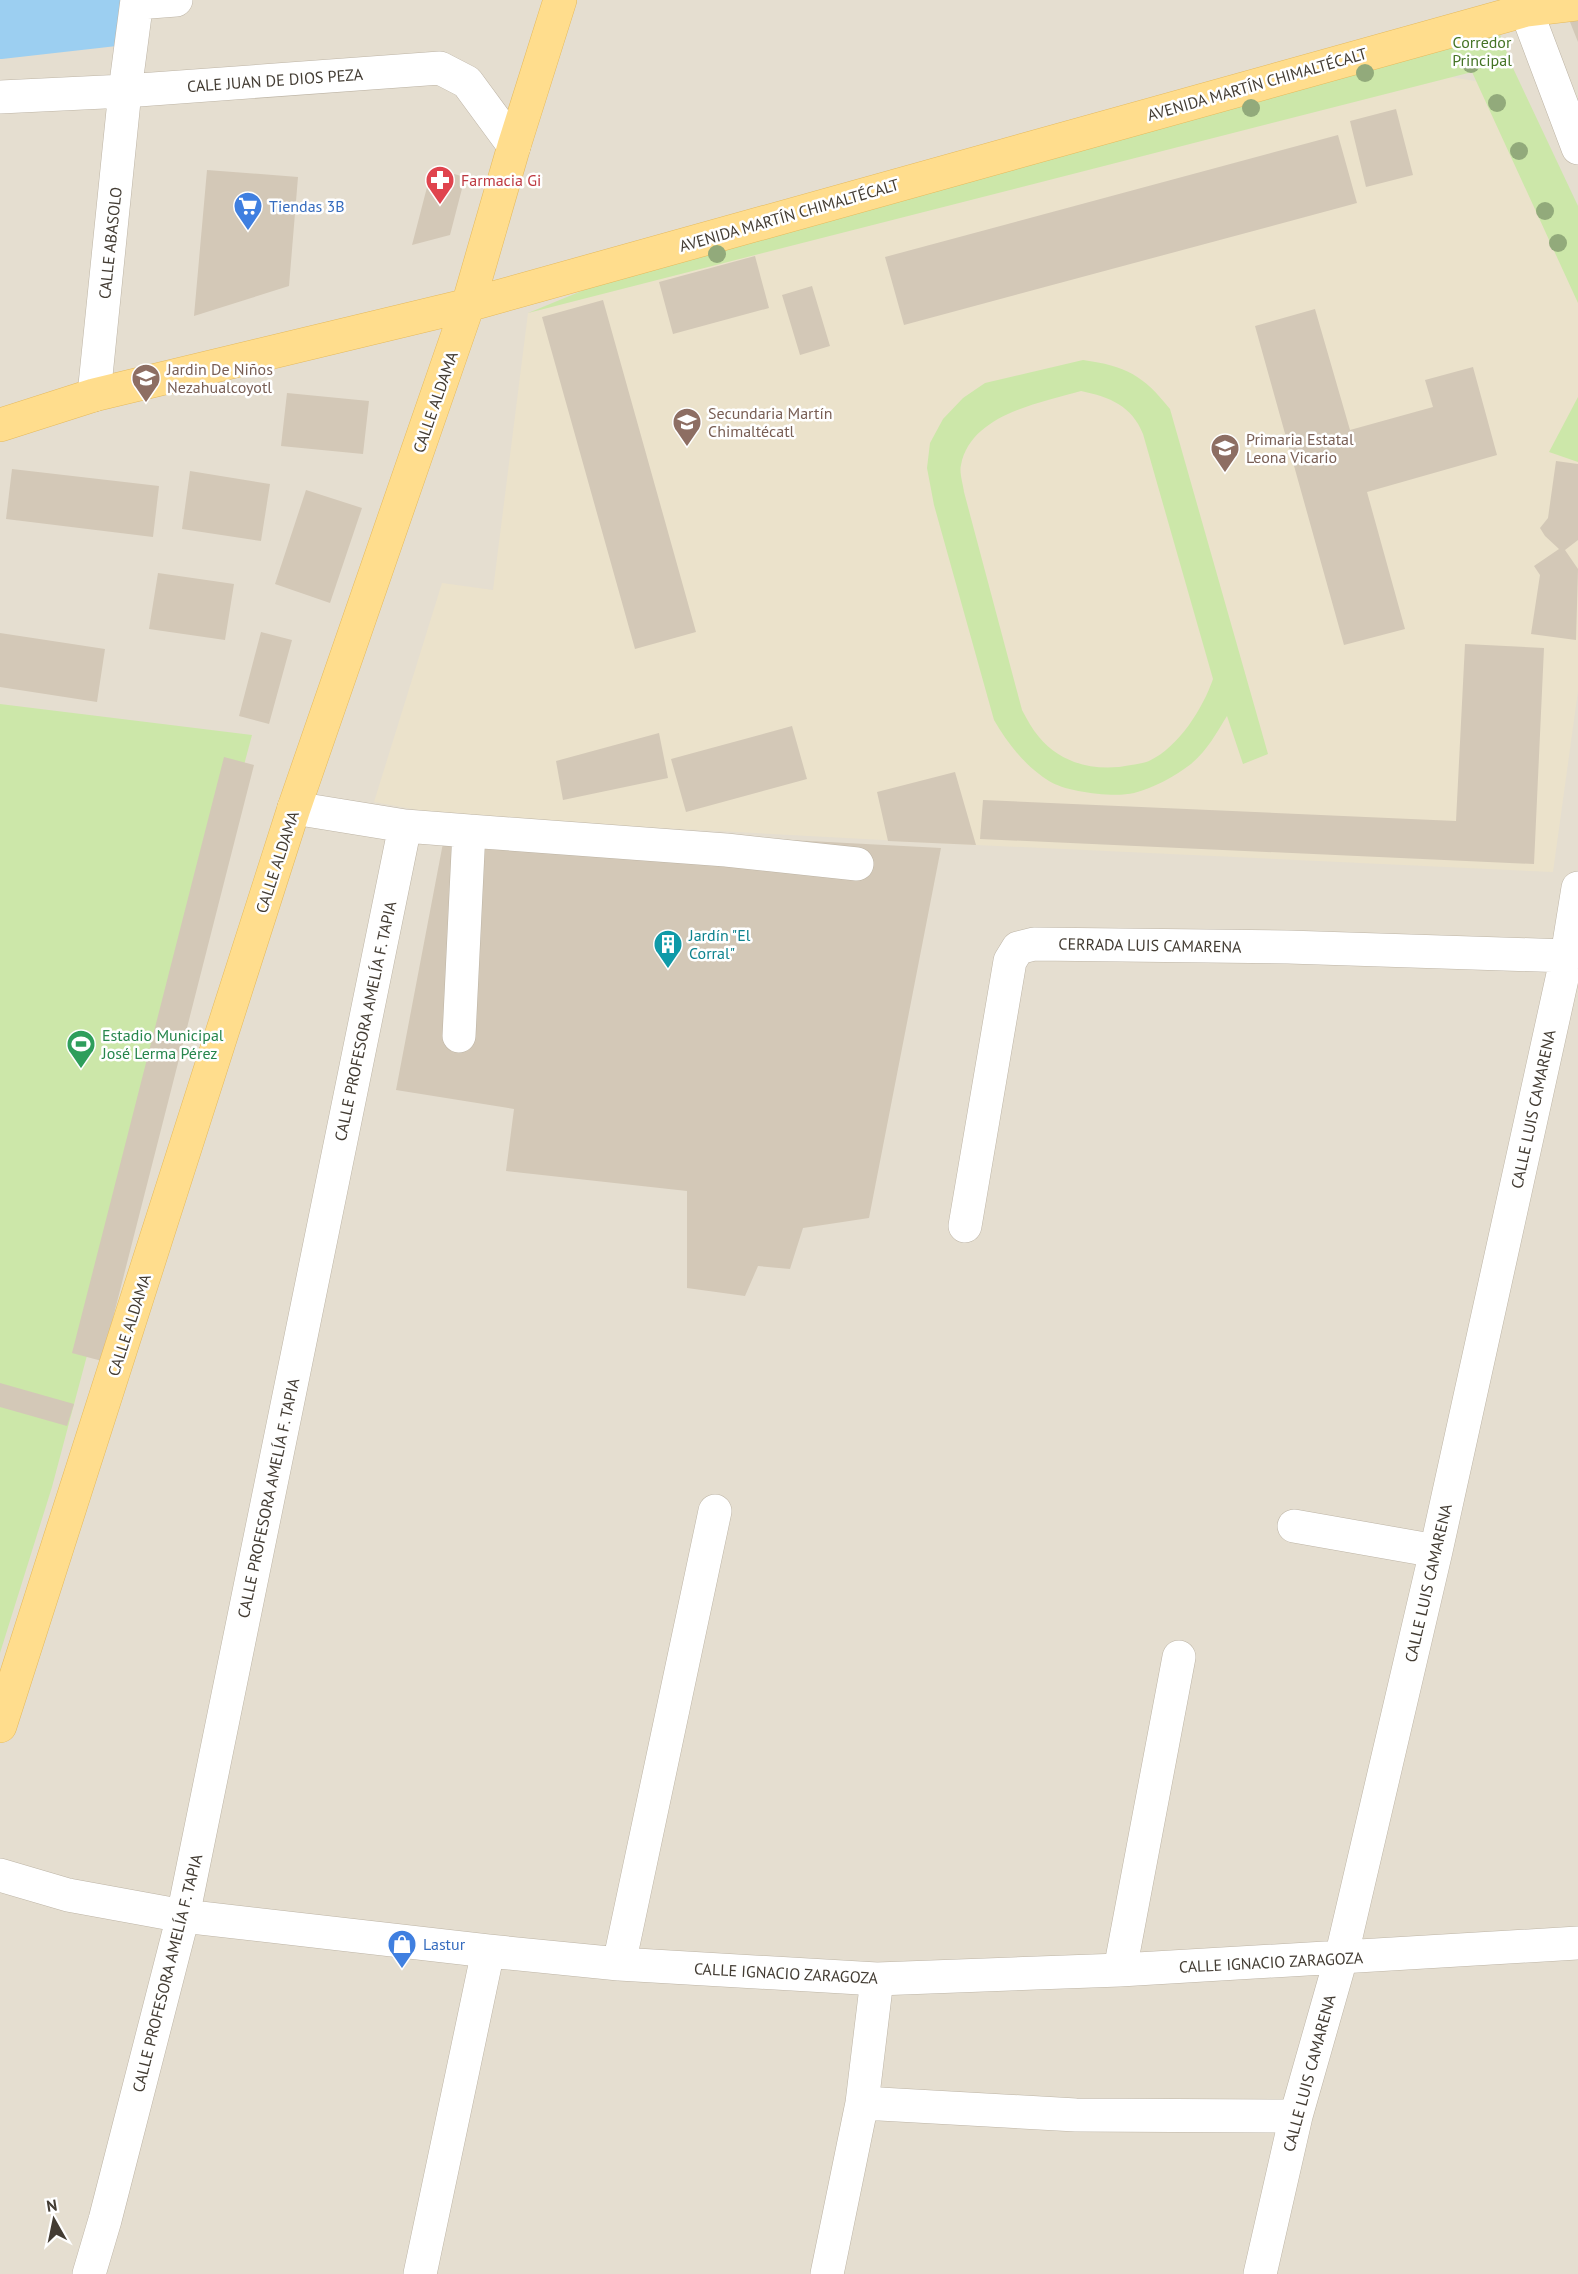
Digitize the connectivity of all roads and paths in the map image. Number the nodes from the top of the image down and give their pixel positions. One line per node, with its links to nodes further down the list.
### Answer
1 (176, 0): 3 (street)
2 (560, 0): 8 (main road, CALLE ALDAMA)
3 (137, 2): 6 (street, CALLE ABASOLO)
4 (1578, 4): 5 (main road, AVENIDA MARTÍN CHIMALTÉCALT)
5 (1526, 10): 9 (street); 10 (main road, AVENIDA MARTÍN CHIMALTÉCALT)
6 (125, 91): 7 (street, CALE JUAN DE DIOS PEZA); 8 (street, CALE JUAN DE DIOS PEZA); 11 (street, CALLE ABASOLO)
7 (0, 97)
8 (514, 146): 10 (main road, CALLE ALDAMA)
9 (1578, 148)
10 (468, 305): 11 (main road, AVENIDA MARTÍN CHIMALTÉCALT); 13 (main road, CALLE ALDAMA)
11 (94, 395): 12 (main road, AVENIDA MARTÍN CHIMALTÉCALT)
12 (0, 425)
13 (294, 808): 14 (street); 25 (main road, CALLE ALDAMA)
14 (405, 826): 15 (street); 27 (street, CALLE PROFESORA AMELÍA F. TAPIA)
15 (469, 831): 16 (street); 19 (street)
16 (857, 864)
17 (1578, 888): 18 (street, CALLE LUIS CAMARENA)
18 (1567, 956): 20 (street, CERRADA LUIS CAMARENA); 23 (street, CALLE LUIS CAMARENA)
19 (459, 1036)
20 (965, 1226)
21 (715, 1511): 31 (street)
22 (1294, 1526): 23 (street)
23 (1436, 1551): 30 (street, CALLE LUIS CAMARENA)
24 (1179, 1657): 32 (street)
25 (0, 1726)
26 (0, 1875): 27 (street, CALLE IGNACIO ZARAGOZA)
27 (183, 1916): 29 (street, CALLE IGNACIO ZARAGOZA); 36 (street, CALLE PROFESORA AMELÍA F. TAPIA)
28 (1578, 1943): 30 (street, CALLE IGNACIO ZARAGOZA)
29 (488, 1951): 31 (street, CALLE IGNACIO ZARAGOZA); 37 (street)
30 (1341, 1958): 32 (street, CALLE IGNACIO ZARAGOZA); 35 (street, CALLE LUIS CAMARENA)
31 (619, 1964): 33 (street, CALLE IGNACIO ZARAGOZA)
32 (1120, 1970): 33 (street, CALLE IGNACIO ZARAGOZA)
33 (878, 1979): 34 (street)
34 (862, 2103): 35 (street); 38 (street)
35 (1296, 2116): 39 (street, CALLE LUIS CAMARENA)
36 (88, 2274)
37 (420, 2274)
38 (827, 2274)
39 (1260, 2274)

